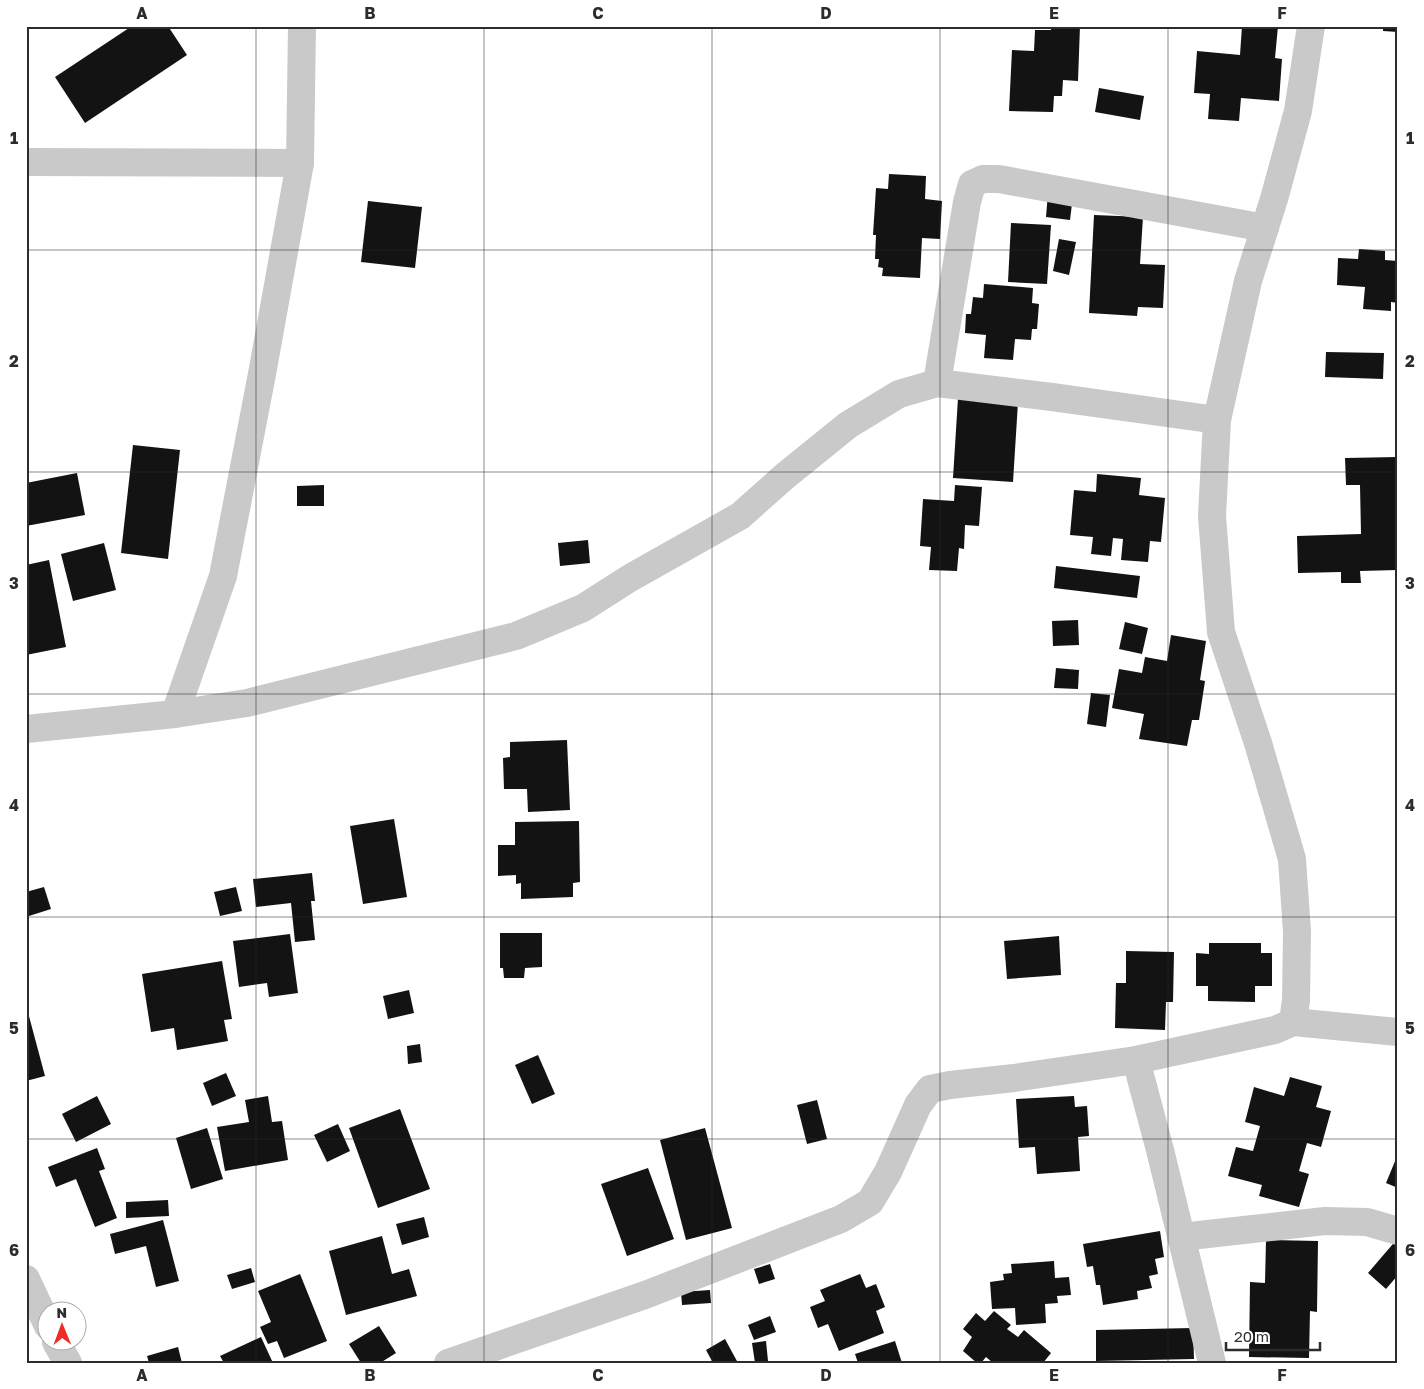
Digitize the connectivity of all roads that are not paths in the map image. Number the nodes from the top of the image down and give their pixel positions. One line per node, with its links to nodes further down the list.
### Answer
1 (302, 26): 4 (street)
2 (1311, 26): 5 (street)
3 (26, 162): 4 (street)
4 (300, 164): 8 (street)
5 (1265, 228): 6 (street); 7 (street)
6 (937, 383): 7 (street); 8 (street)
7 (1217, 420): 10 (street)
8 (175, 714): 9 (street)
9 (26, 729)
10 (1293, 1022): 11 (street); 12 (street)
11 (1398, 1032)
12 (1136, 1060): 14 (street); 19 (street)
13 (1398, 1231): 14 (street)
14 (1181, 1237): 20 (street)
15 (26, 1279): 16 (street)
16 (38, 1305)
17 (62, 1352): 18 (street)
18 (68, 1363)
19 (448, 1363)
20 (1212, 1363)

